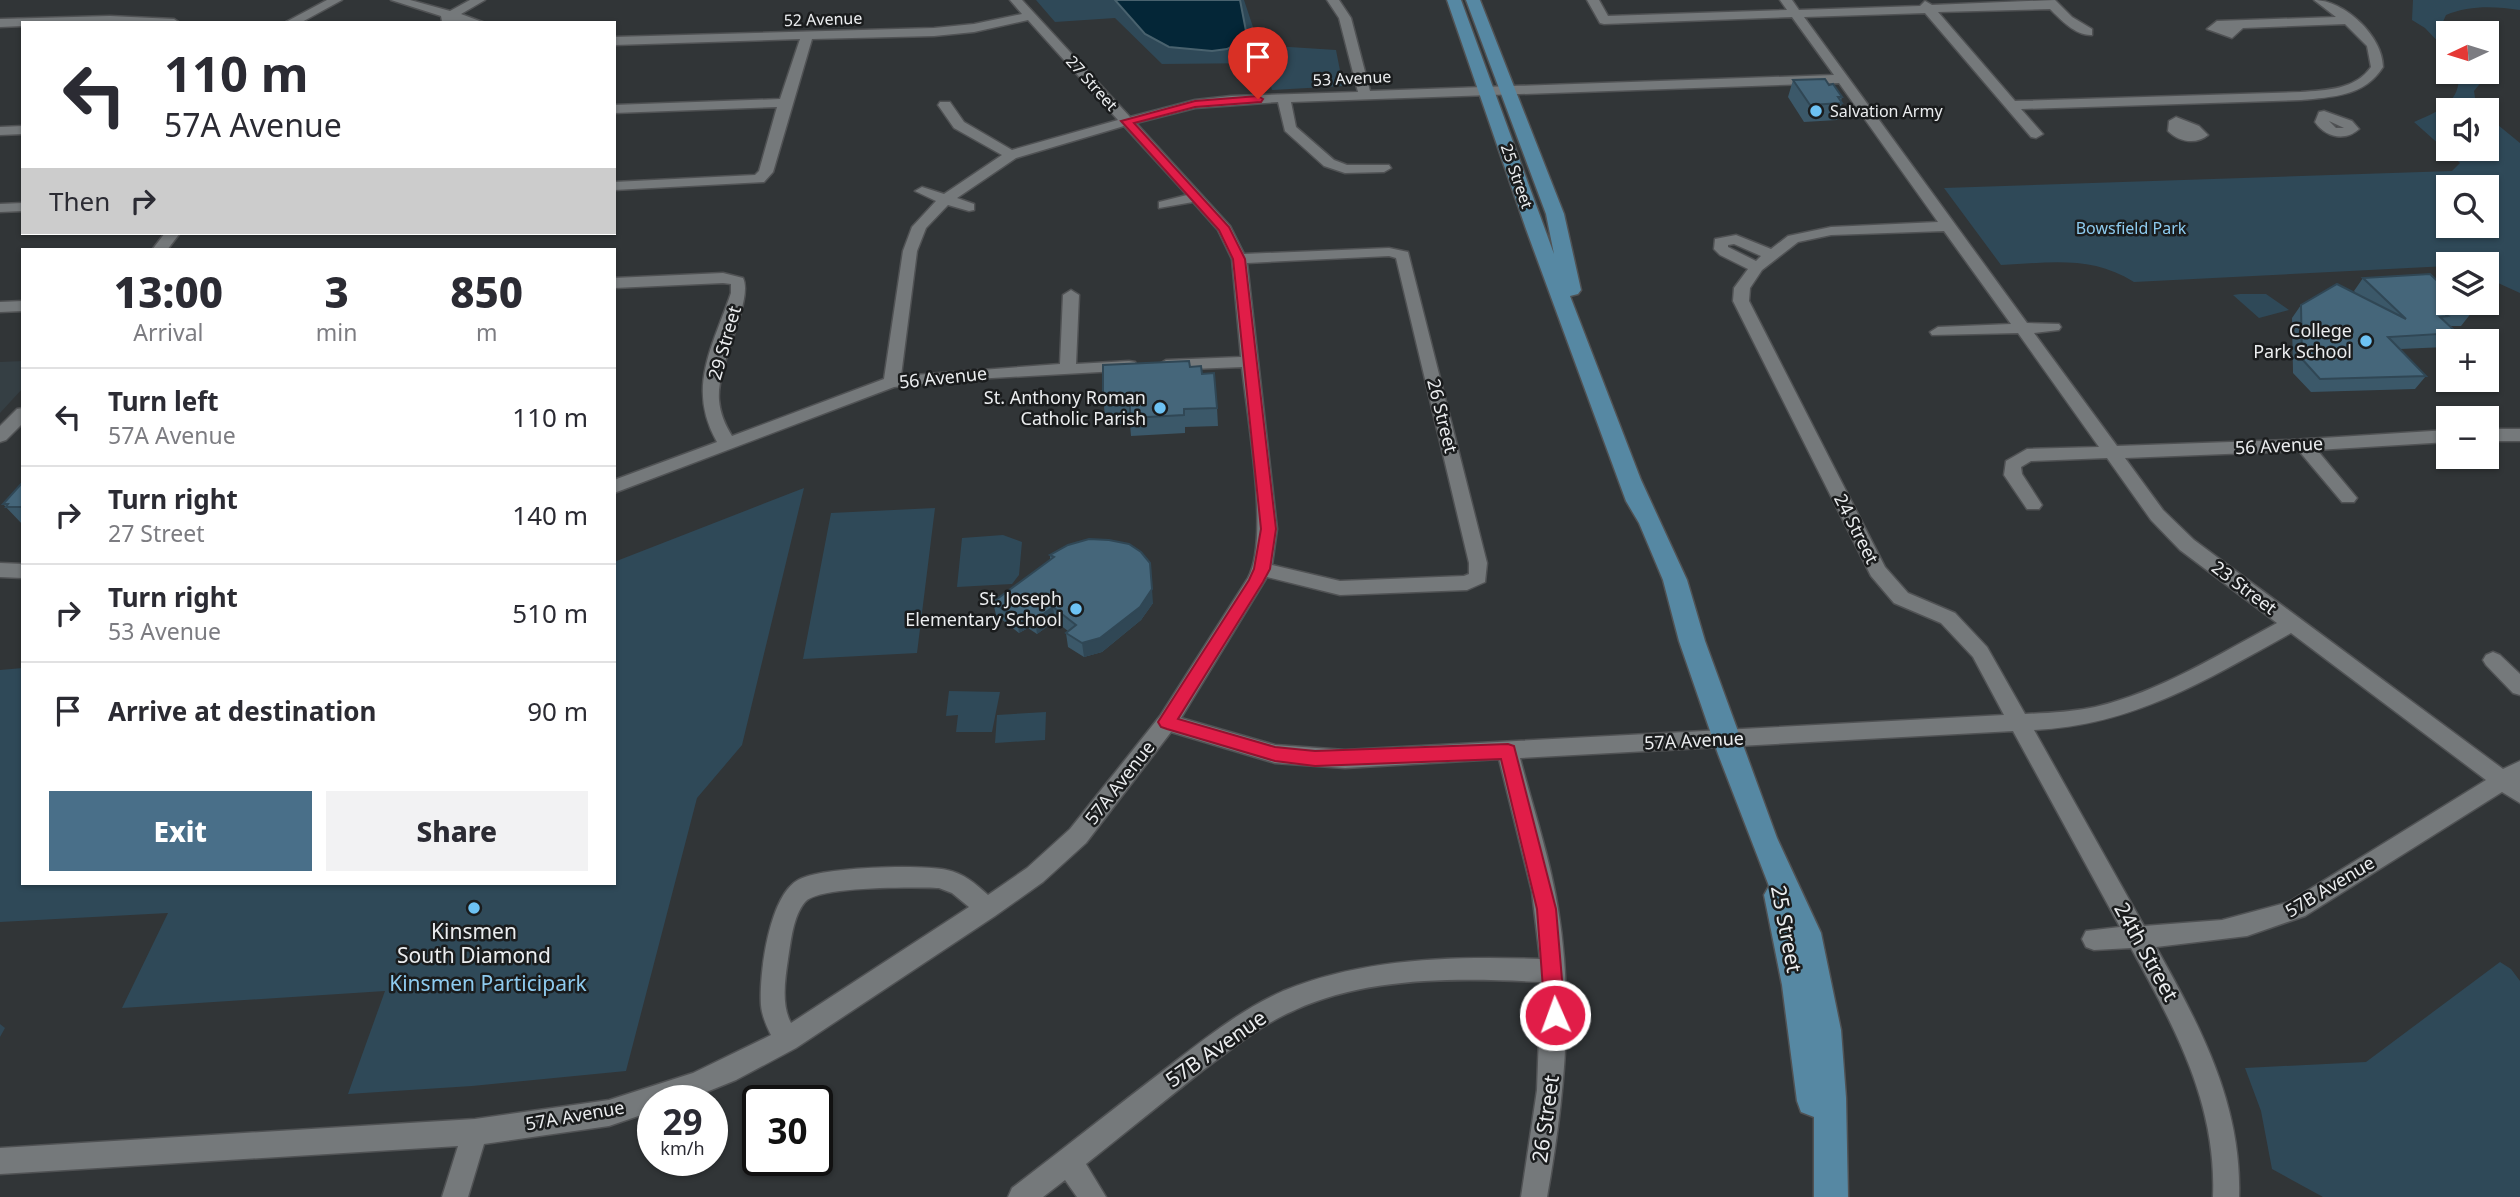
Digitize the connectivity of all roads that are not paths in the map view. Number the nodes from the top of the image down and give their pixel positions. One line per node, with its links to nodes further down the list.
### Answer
1 (336, 0): 17 (street)
2 (397, 0): 14 (street)
3 (479, 0): 14 (street)
4 (1016, 0): 15 (street, 27 Street)
5 (1333, 0): 28 (street)
6 (1454, 0): 27 (main road, 25 Street)
7 (1473, 0): 27 (main road, 25 Street)
8 (1593, 0): 13 (street)
9 (1787, 0): 13 (street, 23 Street)
10 (2320, 0): 16 (street)
11 (1923, 3): 12 (street); 13 (street); 34 (street)
12 (2051, 3): 23 (street)
13 (1796, 14): 26 (street, 23 Street)
14 (452, 15): 18 (street); 19 (street)
15 (1031, 16): 24 (street, 52 Avenue); 37 (street, 27 Street)
16 (2345, 20): 22 (street); 29 (street)
17 (293, 21)
18 (442, 21)
19 (472, 21)
20 (0, 23): 21 (street)
21 (21, 23)
22 (2240, 25)
23 (2088, 32)
24 (807, 36): 25 (street, 52 Avenue); 32 (street)
25 (616, 41)
26 (1842, 79): 27 (street, 53 Avenue); 52 (street, 23 Street)
27 (1497, 90): 28 (street, 53 Avenue); 85 (main road, 25 Street)
28 (1364, 95): 30 (street, 53 Avenue)
29 (2301, 96): 31 (street); 36 (street)
30 (1284, 99): 37 (street, 53 Avenue); 43 (street)
31 (2156, 100): 34 (street); 38 (street)
32 (785, 103): 35 (street); 44 (street)
33 (945, 105): 42 (street)
34 (2012, 105): 41 (street)
35 (616, 109)
36 (2324, 115)
37 (1127, 121): 42 (street, 53 Avenue); 46 (street, 27 Street)
38 (2176, 121)
39 (21, 130): 40 (street)
40 (0, 131)
41 (2036, 134)
42 (1011, 155): 47 (street, 53 Avenue)
43 (1384, 168)
44 (616, 186)
45 (922, 191): 47 (street)
46 (1194, 198): 48 (street); 54 (street, 27 Street)
47 (946, 199): 50 (street); 65 (street, 53 Avenue)
48 (1164, 205)
49 (21, 207): 51 (street)
50 (969, 207)
51 (0, 208)
52 (1948, 226): 53 (street); 61 (street, 23 Street)
53 (1771, 255): 55 (street); 55 (street)
54 (1239, 259): 63 (street, 27 Street); 77 (street, 26 Street)
55 (1757, 267): 84 (street, 24 Street)
56 (616, 283): 71 (street, 29 Street)
57 (1071, 295): 64 (street)
58 (21, 306): 59 (street)
59 (0, 307)
60 (2053, 327): 61 (street)
61 (2022, 328): 62 (street); 73 (street, 23 Street)
62 (1938, 332)
63 (1249, 362): 64 (street, 56 Avenue); 77 (street, 27 Street)
64 (1068, 369): 65 (street, 56 Avenue)
65 (892, 382): 71 (street, 56 Avenue)
66 (21, 415): 69 (street)
67 (2499, 435): 68 (street)
68 (2520, 435)
69 (0, 436)
70 (2436, 437): 72 (street, 56 Avenue)
71 (727, 443): 74 (street, 56 Avenue)
72 (2303, 445): 73 (street, 56 Avenue); 75 (street)
73 (2110, 452): 76 (street, 56 Avenue); 80 (street, 23 Street)
74 (616, 486)
75 (2348, 498)
76 (2033, 505)
77 (1262, 569): 83 (street, 27 Street)
78 (0, 570): 79 (street)
79 (21, 571)
80 (2291, 624): 84 (street, 57A Avenue); 87 (street, 23 Street)
81 (2493, 660): 82 (street)
82 (2520, 687)
83 (1167, 722): 86 (street, 57A Avenue); 89 (street, 57A Avenue)
84 (2019, 723): 85 (street, 57A Avenue); 90 (street, 24th Street)
85 (1728, 740): 86 (street, 57A Avenue); 88 (main road, 25 Street)
86 (1508, 751): 92 (street, 26 Street)
87 (2514, 781): 90 (street, 57B Avenue)
88 (1774, 867): 101 (main road, 25 Street); 102 (main road, 25 Street)
89 (987, 909): 93 (street, 57A Avenue); 93 (street)
90 (2137, 936): 91 (street, 57B Avenue); 103 (street, 24th Street)
91 (2094, 939)
92 (1553, 971): 96 (street, 57B Avenue); 100 (street, 26 Street)
93 (787, 1040): 94 (street, 57A Avenue)
94 (475, 1132): 95 (street, 57A Avenue); 97 (street)
95 (0, 1161)
96 (1068, 1163): 98 (street, 57B Avenue); 99 (street)
97 (455, 1197)
98 (1021, 1197)
99 (1093, 1197)
100 (1534, 1197)
101 (1816, 1197)
102 (1831, 1197)
103 (2226, 1197)

